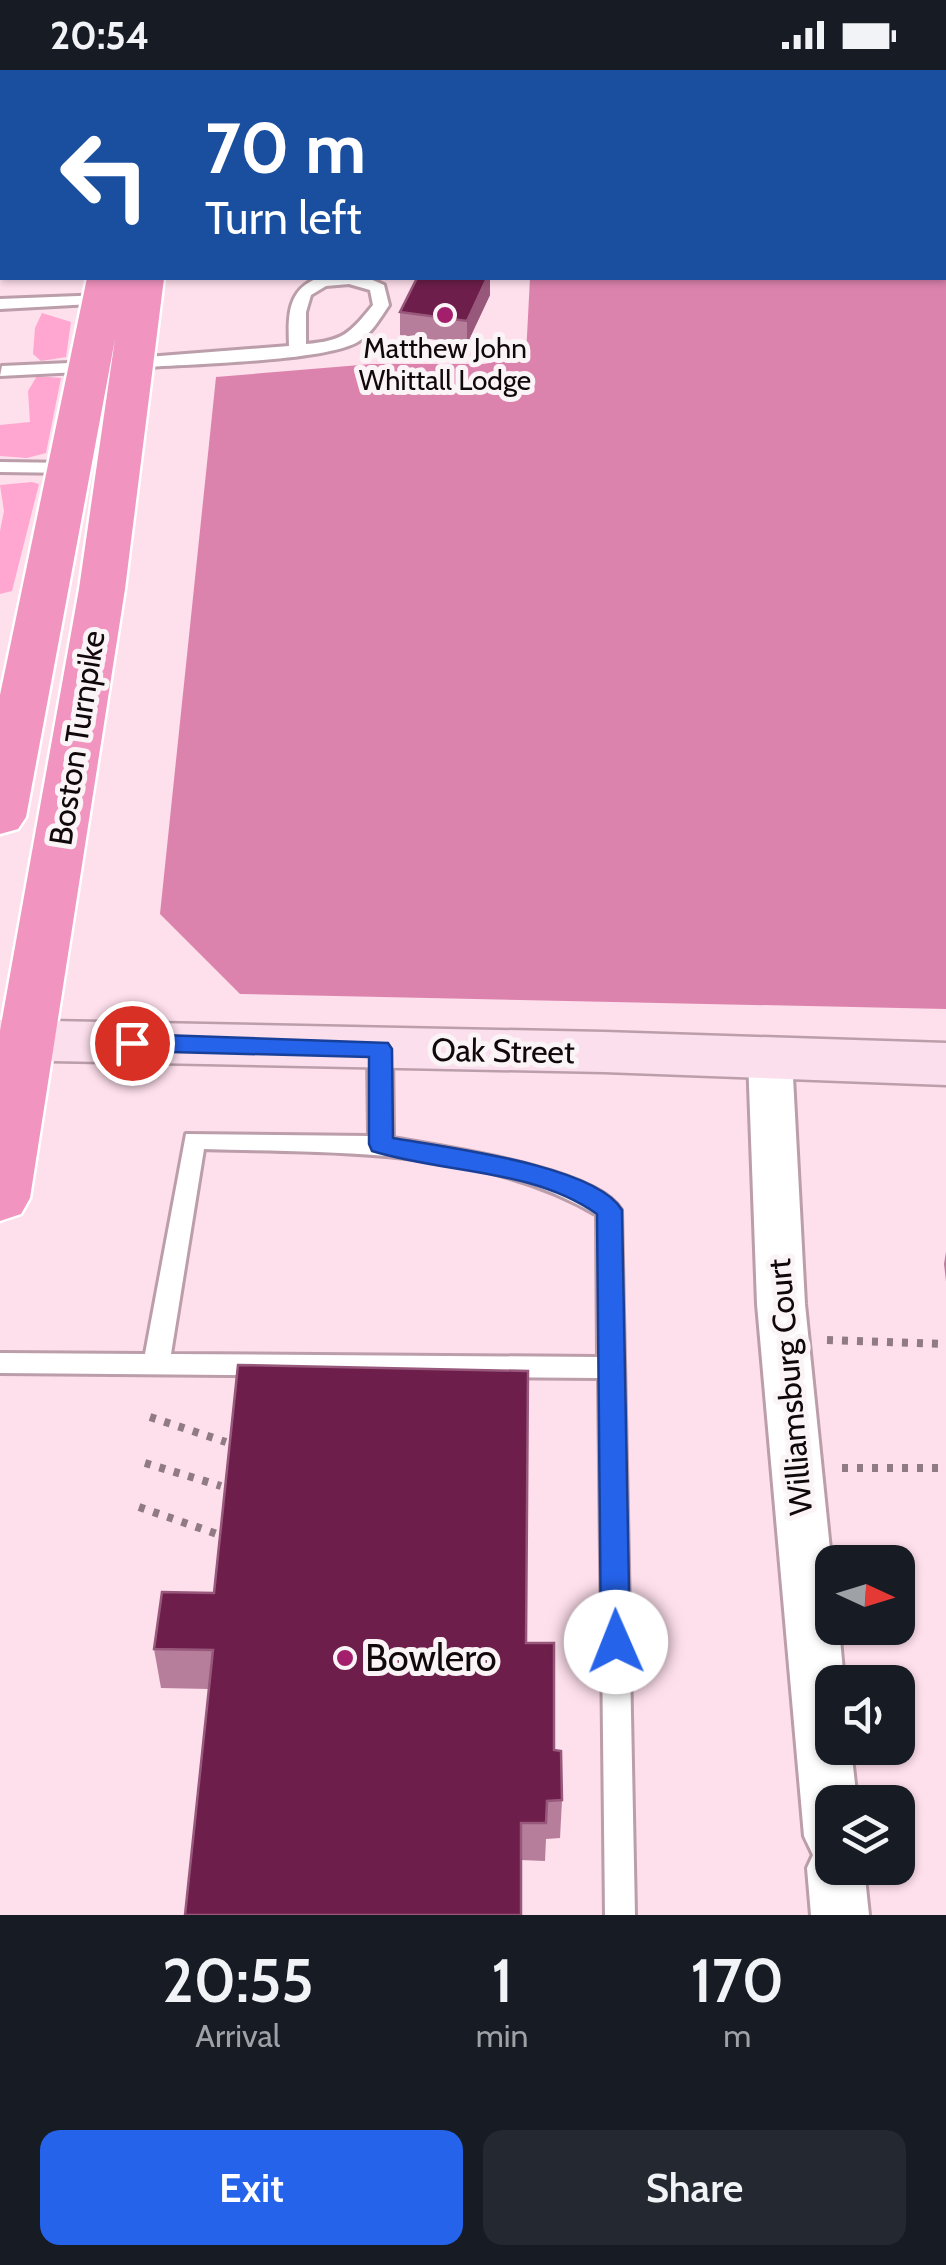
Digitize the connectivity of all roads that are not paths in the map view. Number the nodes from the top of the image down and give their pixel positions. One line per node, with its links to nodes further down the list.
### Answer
1 (119, 285): 2 (lane); 4 (highway, Boston Turnpike)
2 (0, 304)
3 (298, 351): 3 (lane); 4 (lane)
4 (112, 365): 5 (lane); 7 (highway, Boston Turnpike); 10 (highway, Boston Turnpike)
5 (1, 369)
6 (0, 467): 7 (lane)
7 (72, 468): 8 (highway, Boston Turnpike)
8 (15, 684): 9 (highway, Boston Turnpike)
9 (3, 794)
10 (14, 1040): 11 (street, Oak Street); 15 (highway, Boston Turnpike)
11 (380, 1049): 12 (street, Oak Street); 14 (lane)
12 (770, 1058): 13 (street, Oak Street); 19 (street, Williamsburg Court)
13 (946, 1064)
14 (381, 1144): 17 (lane); 18 (lane)
15 (0, 1198)
16 (0, 1363): 17 (lane)
17 (156, 1364): 18 (lane)
18 (612, 1368): 21 (lane)
19 (827, 1785)
20 (837, 1885): 22 (street)
21 (620, 1915)
22 (840, 1915)

